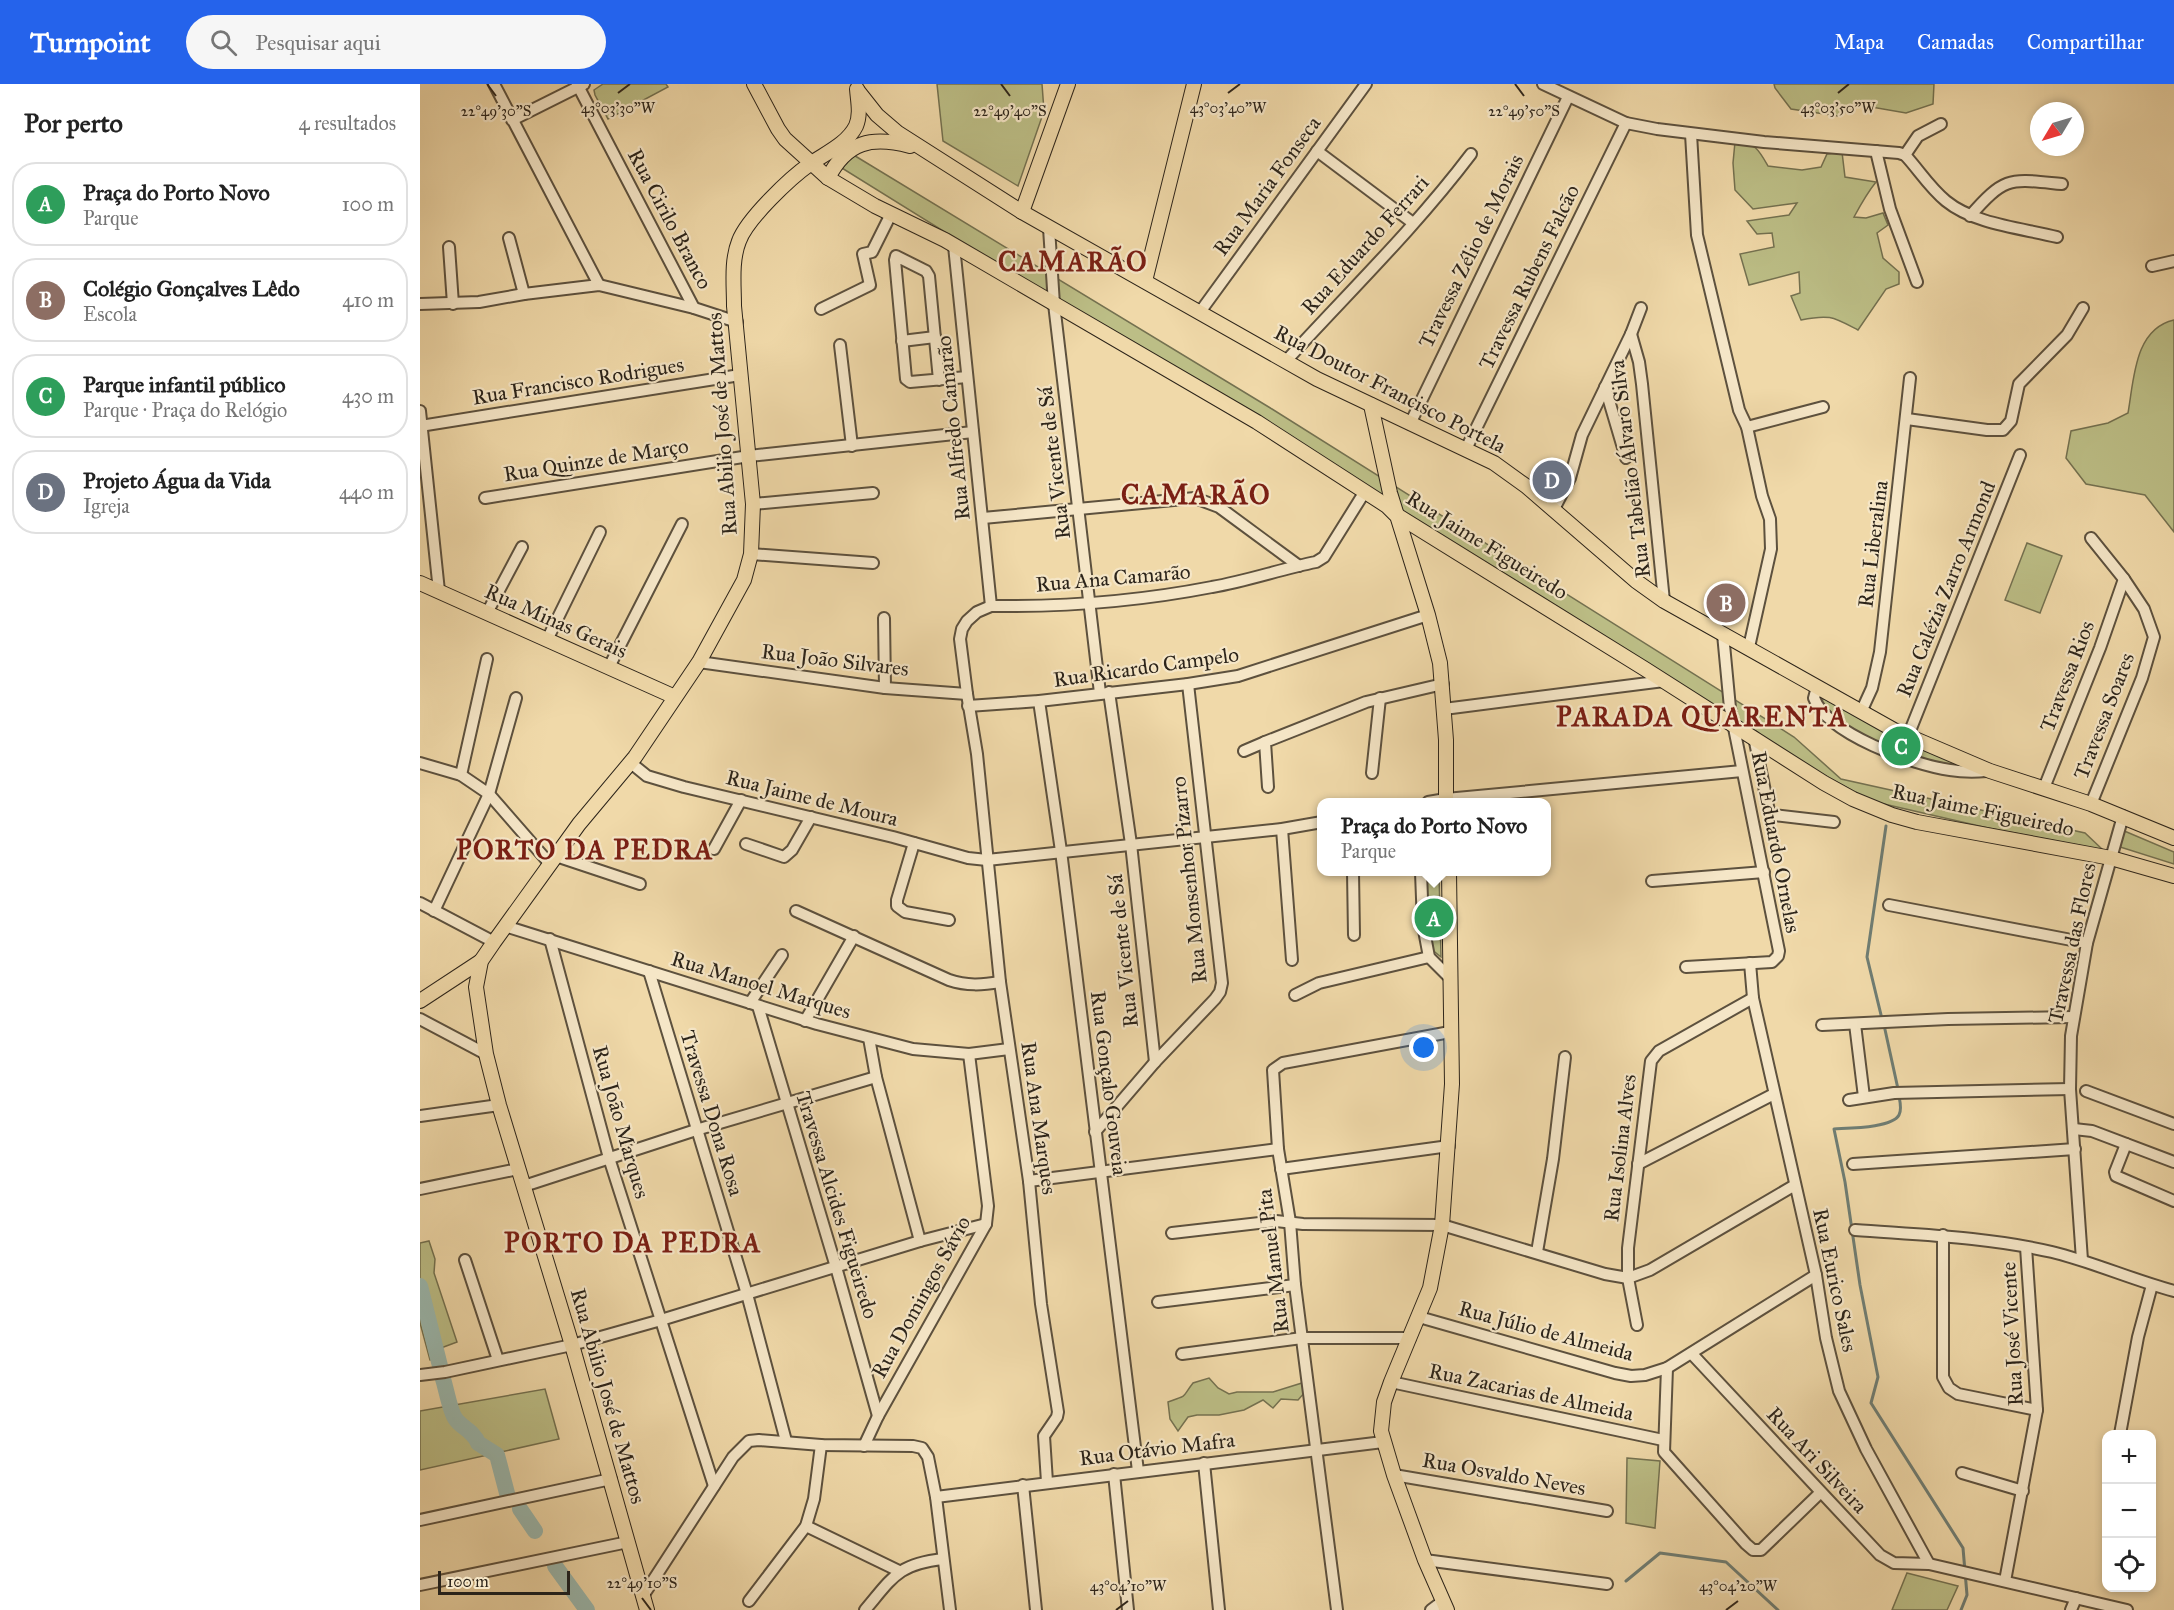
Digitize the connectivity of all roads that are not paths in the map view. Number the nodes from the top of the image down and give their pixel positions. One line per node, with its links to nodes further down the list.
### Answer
1 (494, 84): 10 (street)
2 (754, 84): 19 (main road, Rua Jaime Figueiredo)
3 (1068, 84): 22 (main road)
4 (1194, 84): 33 (main road)
5 (1366, 84): 15 (street, Rua Maria Fonseca)
6 (1543, 84): 9 (street)
7 (580, 85): 10 (street); 40 (street, Rua Cirilo Branco)
8 (856, 87): 14 (main road, Rua Doutor Francisco Portela); 19 (main road, Rua Abilio José de Mattos)
9 (1568, 96): 11 (street); 60 (street, Travessa Zélio de Morais)
10 (512, 120): 35 (street)
11 (1626, 123): 13 (street); 65 (street, Travessa Rubens Falcão)
12 (1941, 124): 18 (street)
13 (1691, 134): 16 (street); 62 (street)
14 (921, 149): 20 (main road); 22 (main road, Rua Doutor Francisco Portela)
15 (1317, 151): 25 (street); 44 (street, Rua Maria Fonseca)
16 (1876, 151): 18 (street); 34 (street)
17 (1471, 154): 25 (street, Rua Eduardo Ferrari)
18 (1905, 155): 24 (street)
19 (811, 164): 20 (main road, Rua Jaime Figueiredo); 45 (main road, Rua Abilio José de Mattos)
20 (828, 178): 23 (main road, Rua Jaime Figueiredo)
21 (2062, 184): 24 (street)
22 (1022, 212): 26 (main road, Rua Doutor Francisco Portela)
23 (891, 214): 29 (main road, Rua Jaime Figueiredo); 43 (street)
24 (1970, 216): 27 (street)
25 (1413, 223): 50 (street, Rua Eduardo Ferrari)
26 (1049, 228): 33 (main road, Rua Doutor Francisco Portela); 39 (street, Rua Vicente de Sá)
27 (2057, 237)
28 (509, 238): 36 (street)
29 (954, 246): 39 (main road, Rua Jaime Figueiredo); 52 (street, Rua Alfredo Camarão)
30 (449, 247): 38 (street)
31 (2174, 261): 32 (street)
32 (2152, 266)
33 (1144, 281): 44 (main road, Rua Doutor Francisco Portela)
34 (1917, 282)
35 (599, 285): 36 (street); 40 (street)
36 (524, 294): 38 (street)
37 (420, 304): 38 (street)
38 (453, 304)
39 (1054, 304): 70 (main road, Rua Jaime Figueiredo); 73 (street, Rua Vicente de Sá)
40 (694, 308): 45 (street)
41 (1641, 308): 46 (street)
42 (2083, 308): 59 (street)
43 (821, 309)
44 (1200, 312): 50 (main road, Rua Doutor Francisco Portela)
45 (737, 322): 51 (main road, Rua Abilio José de Mattos)
46 (1631, 334): 55 (street); 87 (street, Rua Tabelião Álvaro Silva)
47 (935, 338): 48 (street); 48 (street); 54 (street)
48 (902, 341): 54 (street)
49 (840, 345): 64 (street)
50 (1286, 361): 56 (main road, Rua Doutor Francisco Portela)
51 (740, 375): 61 (street, Rua Francisco Rodrigues); 67 (main road, Rua Abilio José de Mattos)
52 (966, 377): 54 (street); 63 (street, Rua Alfredo Camarão)
53 (1910, 378): 59 (street, Rua Liberalina)
54 (939, 380)
55 (1605, 387): 68 (street, Rua Tabelião Álvaro Silva); 74 (street)
56 (1371, 405): 60 (main road, Rua Doutor Francisco Portela); 75 (main road)
57 (1823, 408): 62 (street)
58 (420, 411): 61 (street)
59 (1907, 418): 111 (street, Rua Liberalina)
60 (1410, 424): 65 (main road, Rua Doutor Francisco Portela)
61 (421, 426): 86 (street)
62 (1747, 428): 95 (street)
63 (972, 432): 64 (street, Rua Quinze de Março); 76 (street, Rua Alfredo Camarão)
64 (852, 446): 67 (street, Rua Quinze de Março)
65 (1466, 449): 74 (main road, Rua Doutor Francisco Portela)
66 (2020, 455): 113 (street, Rua Calézia Zarro Armond)
67 (750, 456): 71 (street, Rua Quinze de Março); 72 (main road, Rua Abilio José de Mattos)
68 (1626, 458)
69 (873, 493): 72 (street)
70 (1364, 493): 75 (main road, Rua Jaime Figueiredo); 83 (street, Rua Ana Camarão)
71 (485, 498)
72 (753, 504): 81 (main road, Rua Abilio José de Mattos)
73 (1079, 509): 76 (street); 83 (street); 88 (street, Rua Vicente de Sá)
74 (1554, 509): 87 (main road, Rua Doutor Francisco Portela)
75 (1395, 514): 91 (main road); 99 (main road, Rua Jaime Figueiredo)
76 (983, 518): 89 (street, Rua Alfredo Camarão)
77 (682, 524): 98 (street)
78 (600, 531): 94 (street)
79 (2091, 538): 84 (street, Travessa Soares)
80 (522, 547): 90 (street)
81 (751, 554): 82 (street); 97 (main road, Rua Abilio José de Mattos)
82 (873, 563)
83 (1299, 566): 88 (street, Rua Ana Camarão)
84 (2124, 579): 124 (street, Travessa Rios); 129 (street, Travessa Soares)
85 (420, 583): 86 (main road, Rua Minas Gerais)
86 (439, 591): 90 (main road, Rua Minas Gerais)
87 (1664, 601): 93 (main road, Rua Doutor Francisco Portela)
88 (1090, 604): 89 (street, Rua Ana Camarão); 104 (street, Rua Vicente de Sá)
89 (992, 606): 108 (street)
90 (487, 613): 94 (main road, Rua Minas Gerais)
91 (1428, 615): 100 (street, Rua Ricardo Campelo); 101 (main road)
92 (884, 618): 103 (street)
93 (1723, 634): 95 (main road, Rua Doutor Francisco Portela); 112 (street, Rua Eduardo Ornelas)
94 (547, 639): 98 (main road, Rua Minas Gerais)
95 (1749, 647): 102 (main road, Rua Doutor Francisco Portela)
96 (487, 659): 122 (street)
97 (699, 662): 103 (street, Rua João Silvares); 105 (main road, Rua Abilio José de Mattos)
98 (609, 668): 105 (main road, Rua Minas Gerais)
99 (1664, 681): 110 (street); 112 (main road, Rua Jaime Figueiredo)
100 (1188, 684): 104 (street, Rua Ricardo Campelo); 135 (street, Rua Monsenhor Pizarro)
101 (1443, 684): 107 (street); 110 (main road)
102 (1817, 687): 111 (main road, Rua Doutor Francisco Portela); 120 (street)
103 (885, 688): 108 (street, Rua João Silvares)
104 (1104, 693): 109 (street, Rua Ricardo Campelo); 139 (street, Rua Vicente de Sá)
105 (675, 697): 118 (main road, Rua Abilio José de Mattos)
106 (516, 698): 125 (street)
107 (1380, 698): 115 (street); 121 (street)
108 (968, 700): 109 (street, Rua Ricardo Campelo); 144 (street, Rua Ana Marques)
109 (1039, 701): 141 (street, Rua Gonçalo Gouveia)
110 (1444, 709): 126 (main road)
111 (1861, 712): 113 (main road, Rua Doutor Francisco Portela)
112 (1732, 723): 114 (main road, Rua Jaime Figueiredo); 119 (street, Rua Eduardo Ornelas)
113 (1908, 736): 120 (main road, Rua Doutor Francisco Portela)
114 (1754, 738): 132 (street); 142 (main road, Rua Jaime Figueiredo)
115 (1265, 742): 116 (street); 123 (street)
116 (1244, 752)
117 (420, 763): 122 (street)
118 (631, 763): 128 (street, Rua Jaime de Moura); 143 (main road, Rua Abilio José de Mattos)
119 (1742, 771): 127 (street); 145 (street, Rua Eduardo Ornelas)
120 (1990, 771): 124 (main road, Rua Doutor Francisco Portela)
121 (1372, 773)
122 (461, 775): 125 (street)
123 (1268, 787)
124 (2044, 788): 129 (main road, Rua Doutor Francisco Portela)
125 (489, 794): 143 (street); 154 (street)
126 (1446, 798)
127 (1476, 798)
128 (741, 800): 131 (street, Rua Jaime de Moura); 140 (street)
129 (2091, 804): 130 (main road, Rua Doutor Francisco Portela)
130 (2123, 816): 136 (main road, Rua Doutor Francisco Portela); 142 (street, Travessa das Flores)
131 (811, 817): 137 (street, Rua Jaime de Moura); 138 (street)
132 (1834, 822)
133 (1317, 823): 134 (street, Rua Jaime de Moura)
134 (1282, 829): 135 (street, Rua Jaime de Moura); 165 (street)
135 (1204, 837): 139 (street, Rua Jaime de Moura); 187 (street, Rua Monsenhor Pizarro)
136 (2174, 838)
137 (914, 843): 144 (street, Rua Jaime de Moura); 156 (street)
138 (746, 844)
139 (1131, 844): 141 (street, Rua Jaime de Moura); 187 (street, Rua Vicente de Sá)
140 (714, 849)
141 (1061, 852): 144 (street, Rua Jaime de Moura); 200 (street, Rua Gonçalo Gouveia)
142 (2111, 858): 149 (main road, Rua Jaime Figueiredo); 162 (street, Travessa das Flores)
143 (553, 860): 151 (street); 157 (main road, Rua Abilio José de Mattos)
144 (987, 860): 171 (street, Rua Ana Marques)
145 (1764, 872): 150 (street); 167 (street, Rua Eduardo Ornelas)
146 (1353, 876): 158 (street)
147 (1421, 876): 164 (street)
148 (1449, 876): 170 (main road)
149 (2174, 876)
150 (1652, 881)
151 (640, 884)
152 (420, 903): 154 (street)
153 (1889, 905): 162 (street)
154 (434, 910): 161 (street)
155 (796, 911): 159 (street)
156 (949, 921)
157 (506, 926): 160 (street, Rua Manoel Marques); 161 (main road, Rua Abilio José de Mattos)
158 (1354, 934)
159 (854, 936): 171 (street); 178 (street)
160 (550, 939): 169 (street, Rua Manoel Marques); 205 (street, Rua João Marques)
161 (494, 942): 166 (main road, Rua Abilio José de Mattos)
162 (2087, 943): 176 (street, Travessa das Flores)
163 (782, 955): 175 (street)
164 (1429, 957): 170 (street); 172 (street)
165 (1292, 960)
166 (481, 961): 174 (main road); 184 (main road, Rua Abilio José de Mattos)
167 (1750, 963): 168 (street); 173 (street, Rua Eurico Sales)
168 (1686, 967)
169 (649, 971): 175 (street, Rua Manoel Marques); 199 (street, Travessa Dona Rosa)
170 (1450, 978): 181 (main road)
171 (1000, 982): 183 (street, Rua Ana Marques)
172 (1295, 995)
173 (1753, 998): 191 (street, Rua Eurico Sales); 207 (street, Rua Isolina Alves)
174 (420, 1001)
175 (754, 1004): 178 (street, Rua Manoel Marques); 194 (street, Travessa Alcides Figueiredo)
176 (2073, 1017): 179 (street); 189 (street, Travessa das Flores)
177 (420, 1019): 184 (street)
178 (805, 1021): 182 (street, Rua Manoel Marques)
179 (1855, 1024): 180 (street); 192 (street)
180 (1822, 1025)
181 (1450, 1032): 202 (main road); 203 (street, Rua Manuel Pita)
182 (869, 1038): 185 (street, Rua Manoel Marques); 188 (street)
183 (1009, 1049): 185 (street, Rua Manoel Marques); 212 (street, Rua Ana Marques)
184 (486, 1054): 195 (main road, Rua Abilio José de Mattos)
185 (969, 1054): 218 (street, Rua Domingos Sávio)
186 (1565, 1057): 225 (street)
187 (1155, 1062): 200 (street, Rua Monsenhor Pizarro)
188 (876, 1077): 194 (street); 223 (street)
189 (2070, 1089): 192 (street); 198 (street, Travessa das Flores)
190 (2086, 1091): 197 (street)
191 (1774, 1094): 207 (street); 213 (street, Rua Eurico Sales)
192 (1864, 1097): 193 (street)
193 (1849, 1100)
194 (786, 1104): 199 (street); 228 (street, Travessa Alcides Figueiredo)
195 (499, 1105): 196 (street); 210 (main road, Rua Abilio José de Mattos)
196 (420, 1116)
197 (2174, 1124)
198 (2074, 1129): 201 (street); 204 (street, Travessa das Flores)
199 (696, 1130): 205 (street); 234 (street, Travessa Dona Rosa)
200 (1096, 1137): 209 (street, Rua Gonçalo Gouveia)
201 (2127, 1144): 206 (street); 216 (street)
202 (1449, 1146): 211 (street); 219 (main road)
203 (1278, 1149): 209 (street); 211 (street, Rua Manuel Pita)
204 (2075, 1149): 208 (street); 227 (street, Travessa das Flores)
205 (609, 1158): 214 (street); 237 (street, Rua João Marques)
206 (2174, 1162)
207 (1638, 1164): 230 (street, Rua Isolina Alves)
208 (1853, 1164)
209 (1100, 1166): 212 (street); 258 (street, Rua Gonçalo Gouveia)
210 (518, 1168): 214 (main road, Rua Abilio José de Mattos); 215 (street)
211 (1281, 1169): 217 (street, Rua Manuel Pita)
212 (1029, 1181): 263 (street, Rua Ana Marques)
213 (1795, 1185): 229 (street, Rua Eurico Sales); 230 (street)
214 (524, 1186): 241 (main road, Rua Abilio José de Mattos)
215 (420, 1190)
216 (2174, 1201)
217 (1290, 1222): 219 (street); 221 (street); 231 (street, Rua Manuel Pita)
218 (986, 1224): 223 (street); 249 (street, Rua Domingos Sávio)
219 (1442, 1226): 225 (street); 236 (main road)
220 (1855, 1230): 222 (street)
221 (1172, 1233)
222 (1942, 1235): 224 (street); 248 (street)
223 (920, 1241): 228 (street)
224 (2026, 1247): 227 (street); 248 (street, Rua José Vicente)
225 (1537, 1252): 230 (street)
226 (465, 1260): 244 (street)
227 (2082, 1260): 232 (street)
228 (836, 1268): 234 (street); 249 (street, Travessa Alcides Figueiredo)
229 (1816, 1275): 243 (street, Rua Júlio de Almeida); 275 (street, Rua Eurico Sales)
230 (1628, 1278): 238 (street, Rua Isolina Alves)
231 (1295, 1285): 235 (street); 239 (street, Rua Manuel Pita)
232 (2152, 1285): 233 (street); 250 (street)
233 (2174, 1291)
234 (747, 1294): 237 (street); 252 (street, Travessa Dona Rosa)
235 (1158, 1302)
236 (1419, 1317): 240 (main road); 245 (street, Rua Júlio de Almeida)
237 (661, 1320): 241 (street); 265 (street, Rua João Marques)
238 (1637, 1325)
239 (1302, 1338): 240 (street); 242 (street); 256 (street, Rua Manuel Pita)
240 (1410, 1338): 247 (main road)
241 (572, 1345): 244 (street); 262 (main road, Rua Abilio José de Mattos)
242 (1182, 1354)
243 (1692, 1354): 245 (street, Rua Júlio de Almeida); 267 (street, Rua Ari Silveira)
244 (498, 1360): 246 (street)
245 (1667, 1368): 251 (street)
246 (420, 1375)
247 (1390, 1382): 251 (street, Rua Zacarias de Almeida); 253 (main road)
248 (2037, 1410): 266 (street, Rua José Vicente)
249 (878, 1416): 255 (street, Rua Domingos Sávio)
250 (2121, 1430)
251 (1663, 1440): 267 (street)
252 (786, 1441): 254 (street); 265 (street)
253 (1383, 1442): 256 (street, Rua Otávio Mafra); 261 (main road)
254 (821, 1445): 255 (street); 271 (street)
255 (864, 1446): 268 (street)
256 (1315, 1451): 257 (street, Rua Otávio Mafra); 289 (street, Rua Manuel Pita)
257 (1204, 1463): 258 (street, Rua Otávio Mafra); 288 (street)
258 (1138, 1471): 260 (street, Rua Otávio Mafra)
259 (1962, 1473): 266 (street)
260 (1114, 1474): 263 (street, Rua Otávio Mafra); 287 (street)
261 (1394, 1475): 269 (street, Rua Osvaldo Neves); 274 (main road)
262 (611, 1479): 270 (street); 272 (main road, Rua Abilio José de Mattos)
263 (1047, 1482): 264 (street, Rua Otávio Mafra)
264 (1023, 1485): 268 (street, Rua Otávio Mafra); 286 (street)
265 (714, 1486): 282 (street)
266 (2023, 1491): 277 (street, Rua José Vicente)
267 (1820, 1493): 275 (street, Rua Ari Silveira)
268 (936, 1497): 273 (street)
269 (1607, 1511)
270 (420, 1520)
271 (806, 1526): 276 (street); 281 (street)
272 (628, 1542): 279 (street); 282 (main road, Rua Abilio José de Mattos)
273 (943, 1558): 276 (street); 285 (street)
274 (1425, 1560): 278 (street); 283 (main road)
275 (1929, 1564): 277 (street)
276 (899, 1571): 284 (street)
277 (2005, 1581): 280 (street)
278 (1607, 1584)
279 (420, 1585)
280 (2076, 1598): 291 (street); 292 (street)
281 (749, 1600)
282 (645, 1603)
283 (1445, 1606): 290 (street)
284 (865, 1610)
285 (950, 1610)
286 (1036, 1610)
287 (1128, 1610)
288 (1220, 1610)
289 (1337, 1610)
290 (1431, 1610)
291 (2071, 1610)
292 (2127, 1610)

